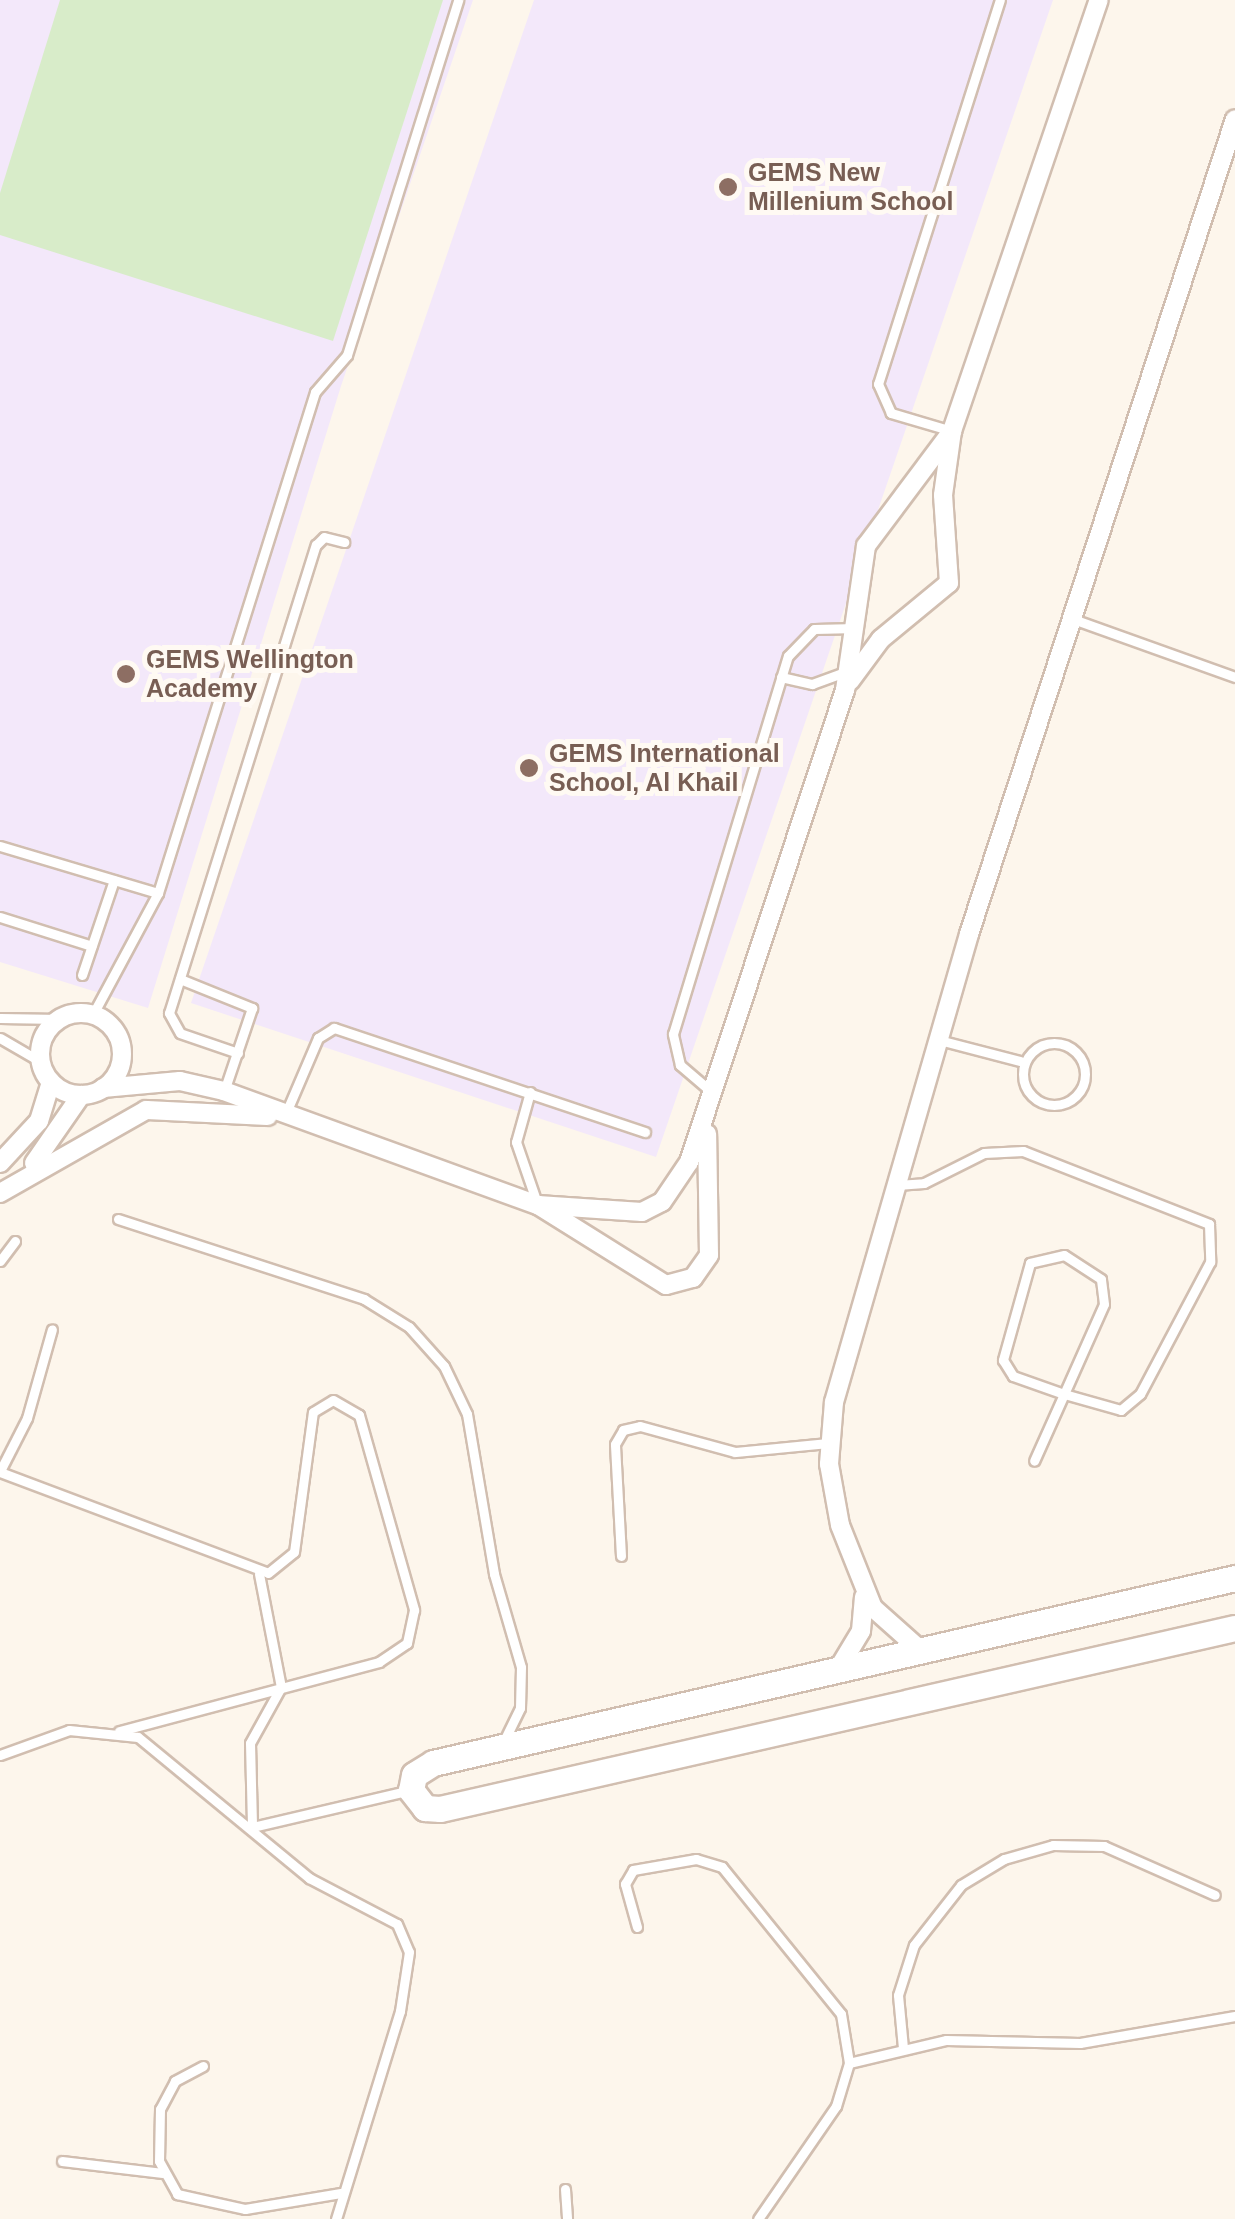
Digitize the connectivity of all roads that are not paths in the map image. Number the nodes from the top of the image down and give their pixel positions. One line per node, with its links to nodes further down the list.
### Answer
1 (458, 0): 17 (lane)
2 (1000, 0): 7 (lane)
3 (1087, 0): 5 (street)
4 (1099, 0): 5 (street)
5 (1080, 41): 7 (street)
6 (1235, 119): 9 (street)
7 (952, 431): 10 (street); 14 (street)
8 (344, 542): 21 (lane)
9 (1071, 618): 13 (lane); 26 (street)
10 (857, 628): 11 (street); 12 (lane)
11 (848, 670): 12 (lane); 14 (street)
12 (781, 677): 35 (lane)
13 (1235, 677)
14 (844, 690): 35 (street)
15 (0, 846): 16 (lane)
16 (114, 880): 17 (lane); 19 (lane)
17 (158, 893): 22 (lane)
18 (0, 918): 19 (lane)
19 (92, 946): 20 (lane)
20 (82, 975)
21 (180, 980): 27 (lane); 27 (lane)
22 (93, 1014): 24 (street); 31 (street)
23 (0, 1018): 24 (lane)
24 (60, 1019): 29 (street)
25 (0, 1038): 29 (lane)
26 (936, 1040): 28 (lane); 40 (street)
27 (238, 1053): 32 (lane)
28 (1020, 1061): 28 (lane)
29 (41, 1062): 30 (street)
30 (51, 1082): 34 (street); 39 (street)
31 (103, 1088): 32 (street); 34 (street)
32 (224, 1091): 36 (street)
33 (530, 1092): 36 (lane); 38 (lane); 42 (lane)
34 (82, 1095): 41 (street)
35 (716, 1095): 37 (street)
36 (283, 1118): 41 (street); 42 (street)
37 (708, 1119): 42 (street); 42 (street)
38 (645, 1132)
39 (0, 1162)
40 (894, 1184): 47 (lane); 48 (street)
41 (4, 1190)
42 (538, 1205)
43 (118, 1219): 61 (lane)
44 (14, 1241): 45 (lane)
45 (0, 1262)
46 (52, 1329): 50 (lane)
47 (1064, 1394): 47 (lane); 49 (lane)
48 (829, 1443): 51 (lane); 55 (street)
49 (1034, 1461)
50 (0, 1471): 53 (lane)
51 (621, 1556)
52 (1235, 1562): 54 (street)
53 (259, 1574): 59 (lane); 59 (lane)
54 (1223, 1580): 57 (street)
55 (864, 1591): 57 (street); 58 (street)
56 (1231, 1631): 63 (street)
57 (917, 1648): 58 (street)
58 (840, 1666): 61 (street)
59 (282, 1687): 60 (lane); 64 (lane)
60 (119, 1731): 62 (lane); 64 (lane)
61 (499, 1748): 63 (street)
62 (0, 1755)
63 (411, 1790): 64 (lane)
64 (252, 1827): 74 (lane)
65 (1215, 1894): 68 (lane)
66 (637, 1927): 69 (lane)
67 (1235, 2016): 68 (lane)
68 (903, 2048): 69 (lane)
69 (848, 2062): 78 (lane)
70 (203, 2066): 72 (lane)
71 (62, 2161): 72 (lane)
72 (162, 2173): 75 (lane)
73 (565, 2189): 77 (lane)
74 (340, 2193): 75 (lane); 76 (lane)
75 (245, 2214)
76 (336, 2219)
77 (566, 2219)
78 (758, 2219)

